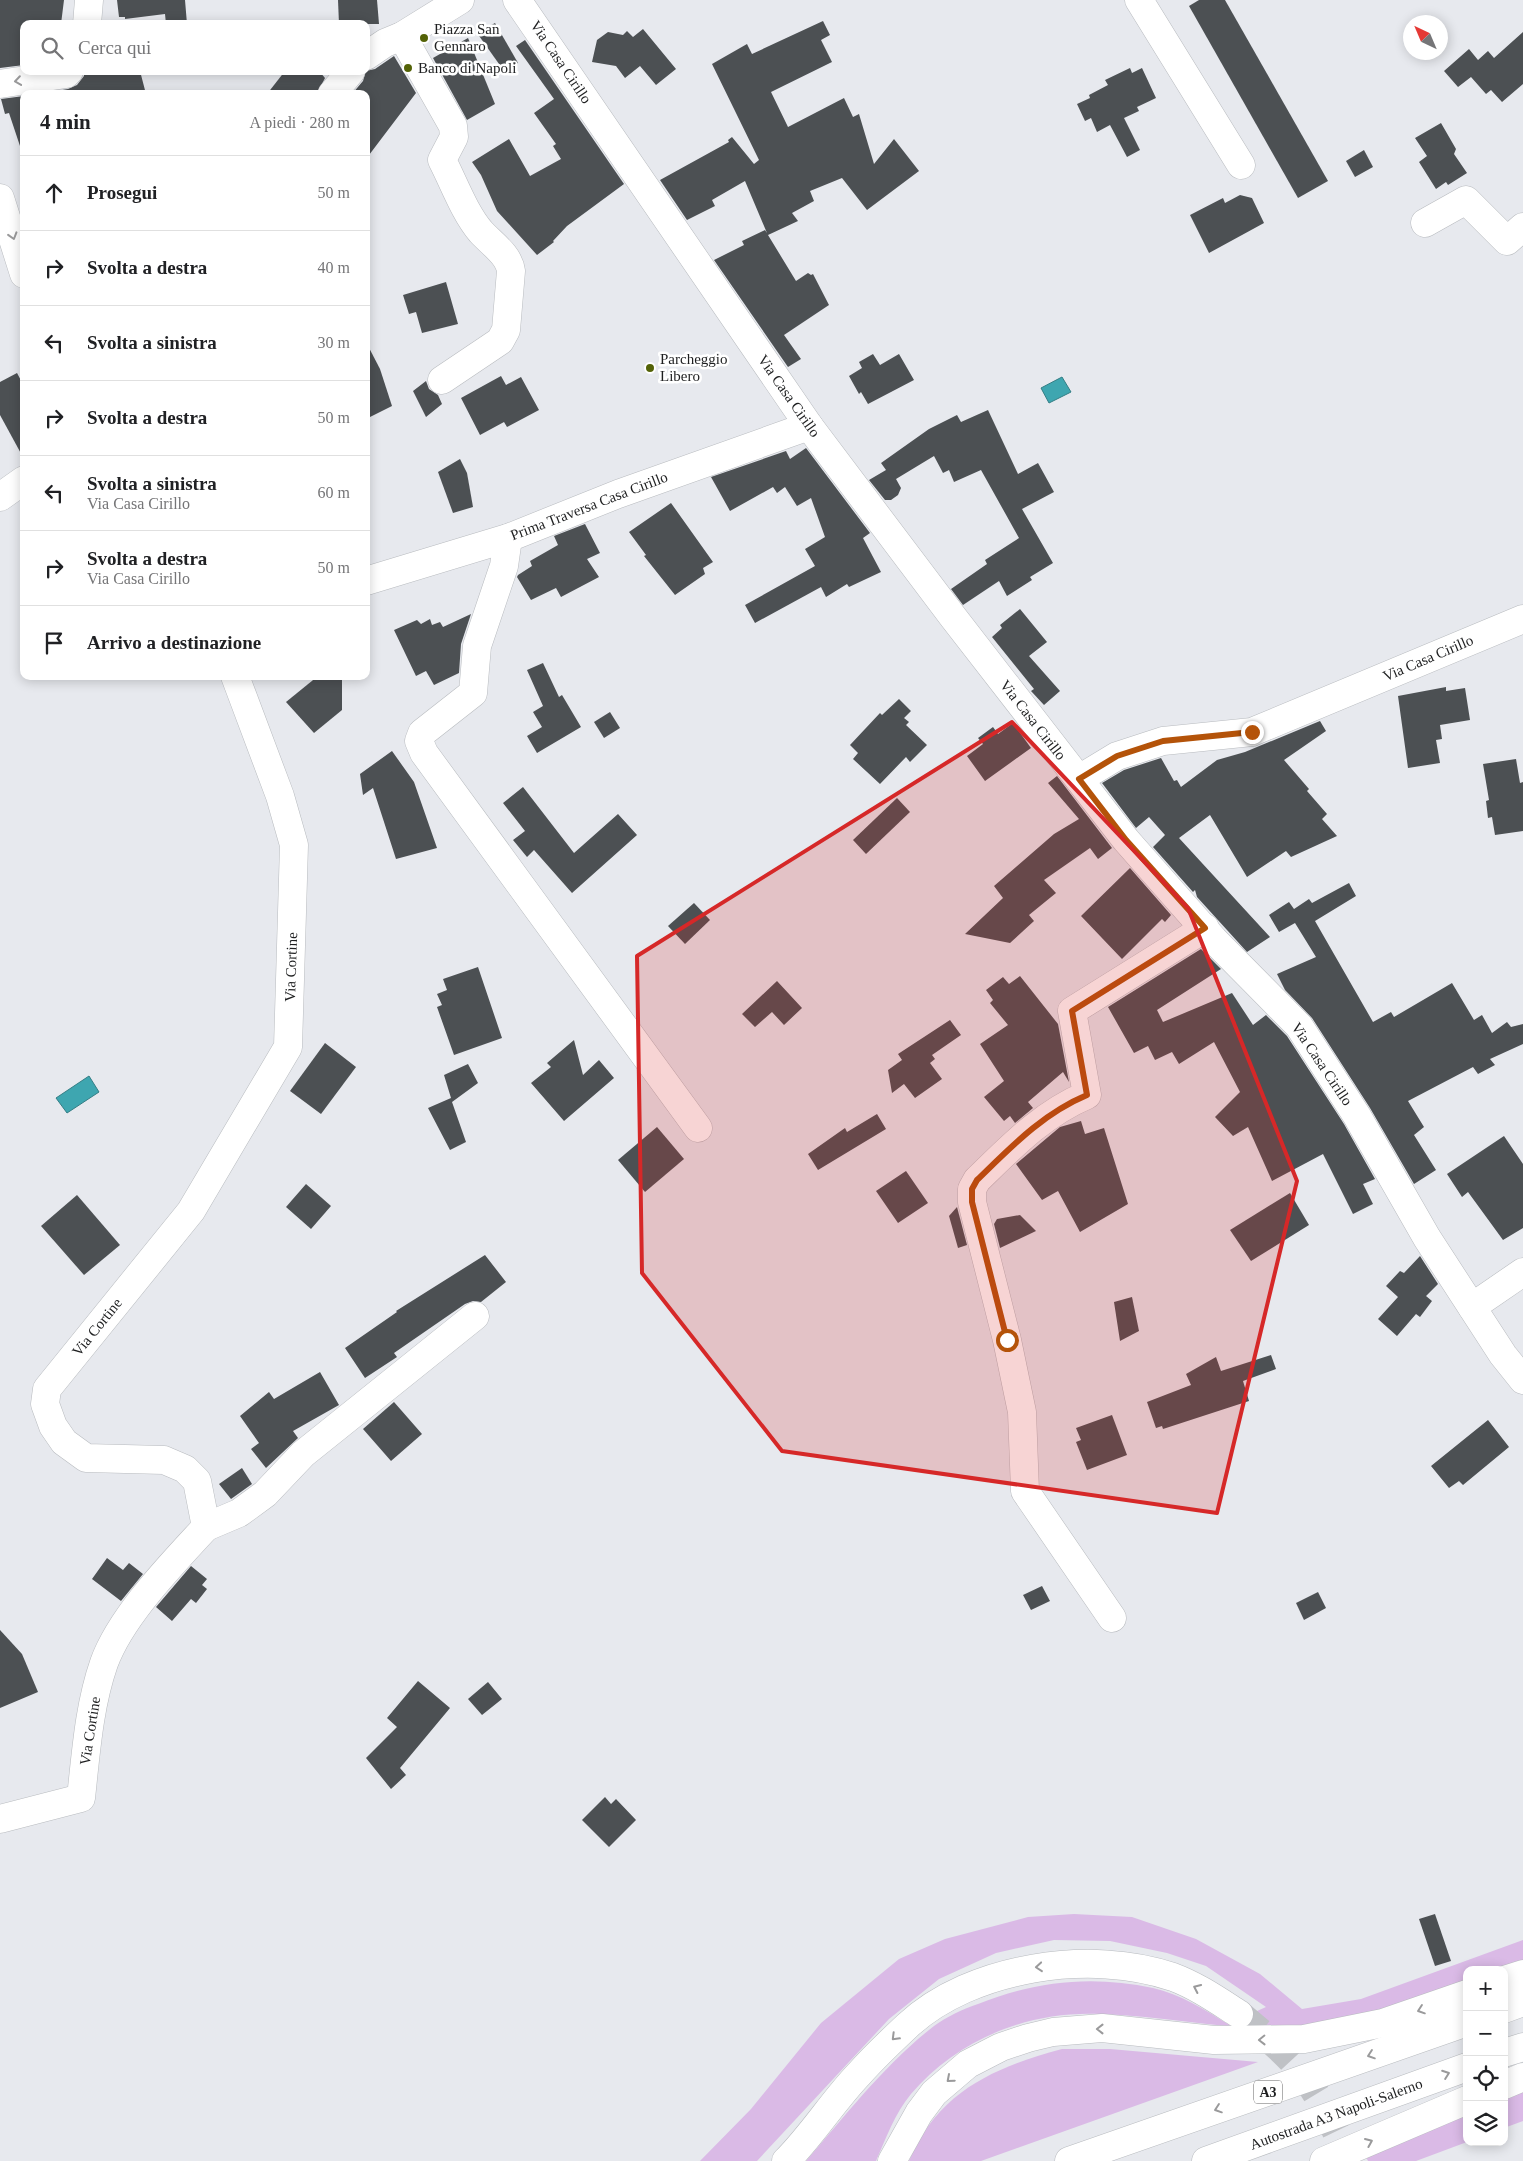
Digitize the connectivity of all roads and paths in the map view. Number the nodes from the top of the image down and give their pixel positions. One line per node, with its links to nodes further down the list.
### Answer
1 (90, 0): 6 (main road)
2 (460, 0): 5 (main road)
3 (517, 0): 19 (main road, Via Casa Cirillo)
4 (1139, 0): 13 (main road)
5 (423, 9): 7 (main road)
6 (88, 20)
7 (402, 36): 8 (main road); 18 (main road)
8 (370, 53)
9 (59, 75): 11 (main road, one-way to 11)
10 (348, 75): 12 (main road)
11 (0, 84)
12 (335, 90)
13 (1241, 164)
14 (0, 198): 17 (main road, one-way to 17)
15 (1425, 224): 16 (main road)
16 (1523, 227)
17 (20, 261)
18 (442, 380)
19 (810, 426): 22 (main road, Prima Traversa Casa Cirillo); 26 (main road, Via Casa Cirillo)
20 (20, 483): 21 (main road)
21 (0, 497)
22 (508, 538): 23 (main road, Prima Traversa Casa Cirillo); 28 (main road)
23 (370, 580)
24 (1523, 619): 26 (main road, Via Casa Cirillo)
25 (236, 680): 33 (main road, Via Cortine)
26 (1079, 779): 27 (main road, Via Casa Cirillo)
27 (1205, 928): 30 (main road, Via Casa Cirillo); 34 (main road)
28 (698, 1128)
29 (1523, 1272): 30 (main road)
30 (1472, 1307): 32 (main road, Via Casa Cirillo)
31 (475, 1316): 33 (main road)
32 (1523, 1380)
33 (206, 1527): 35 (main road, Via Cortine)
34 (1112, 1618)
35 (0, 1819)
36 (1523, 1974): 37 (main road)
37 (1508, 1979)
38 (1463, 1995): 50 (main road, one-way to 50)
39 (1523, 2002): 40 (main road)
40 (1508, 2008)
41 (1238, 2014): 49 (main road, one-way to 49)
42 (1463, 2023): 51 (main road, A3, one-way to 51)
43 (1523, 2047): 44 (main road)
44 (1508, 2052)
45 (1463, 2068): 52 (main road, Autostrada A3 Napoli-Salerno, one-way to 45)
46 (1523, 2077): 47 (main road)
47 (1508, 2083)
48 (1465, 2101): 53 (main road, one-way to 48)
49 (786, 2161)
50 (892, 2161)
51 (1069, 2161)
52 (1206, 2161)
53 (1324, 2161)

